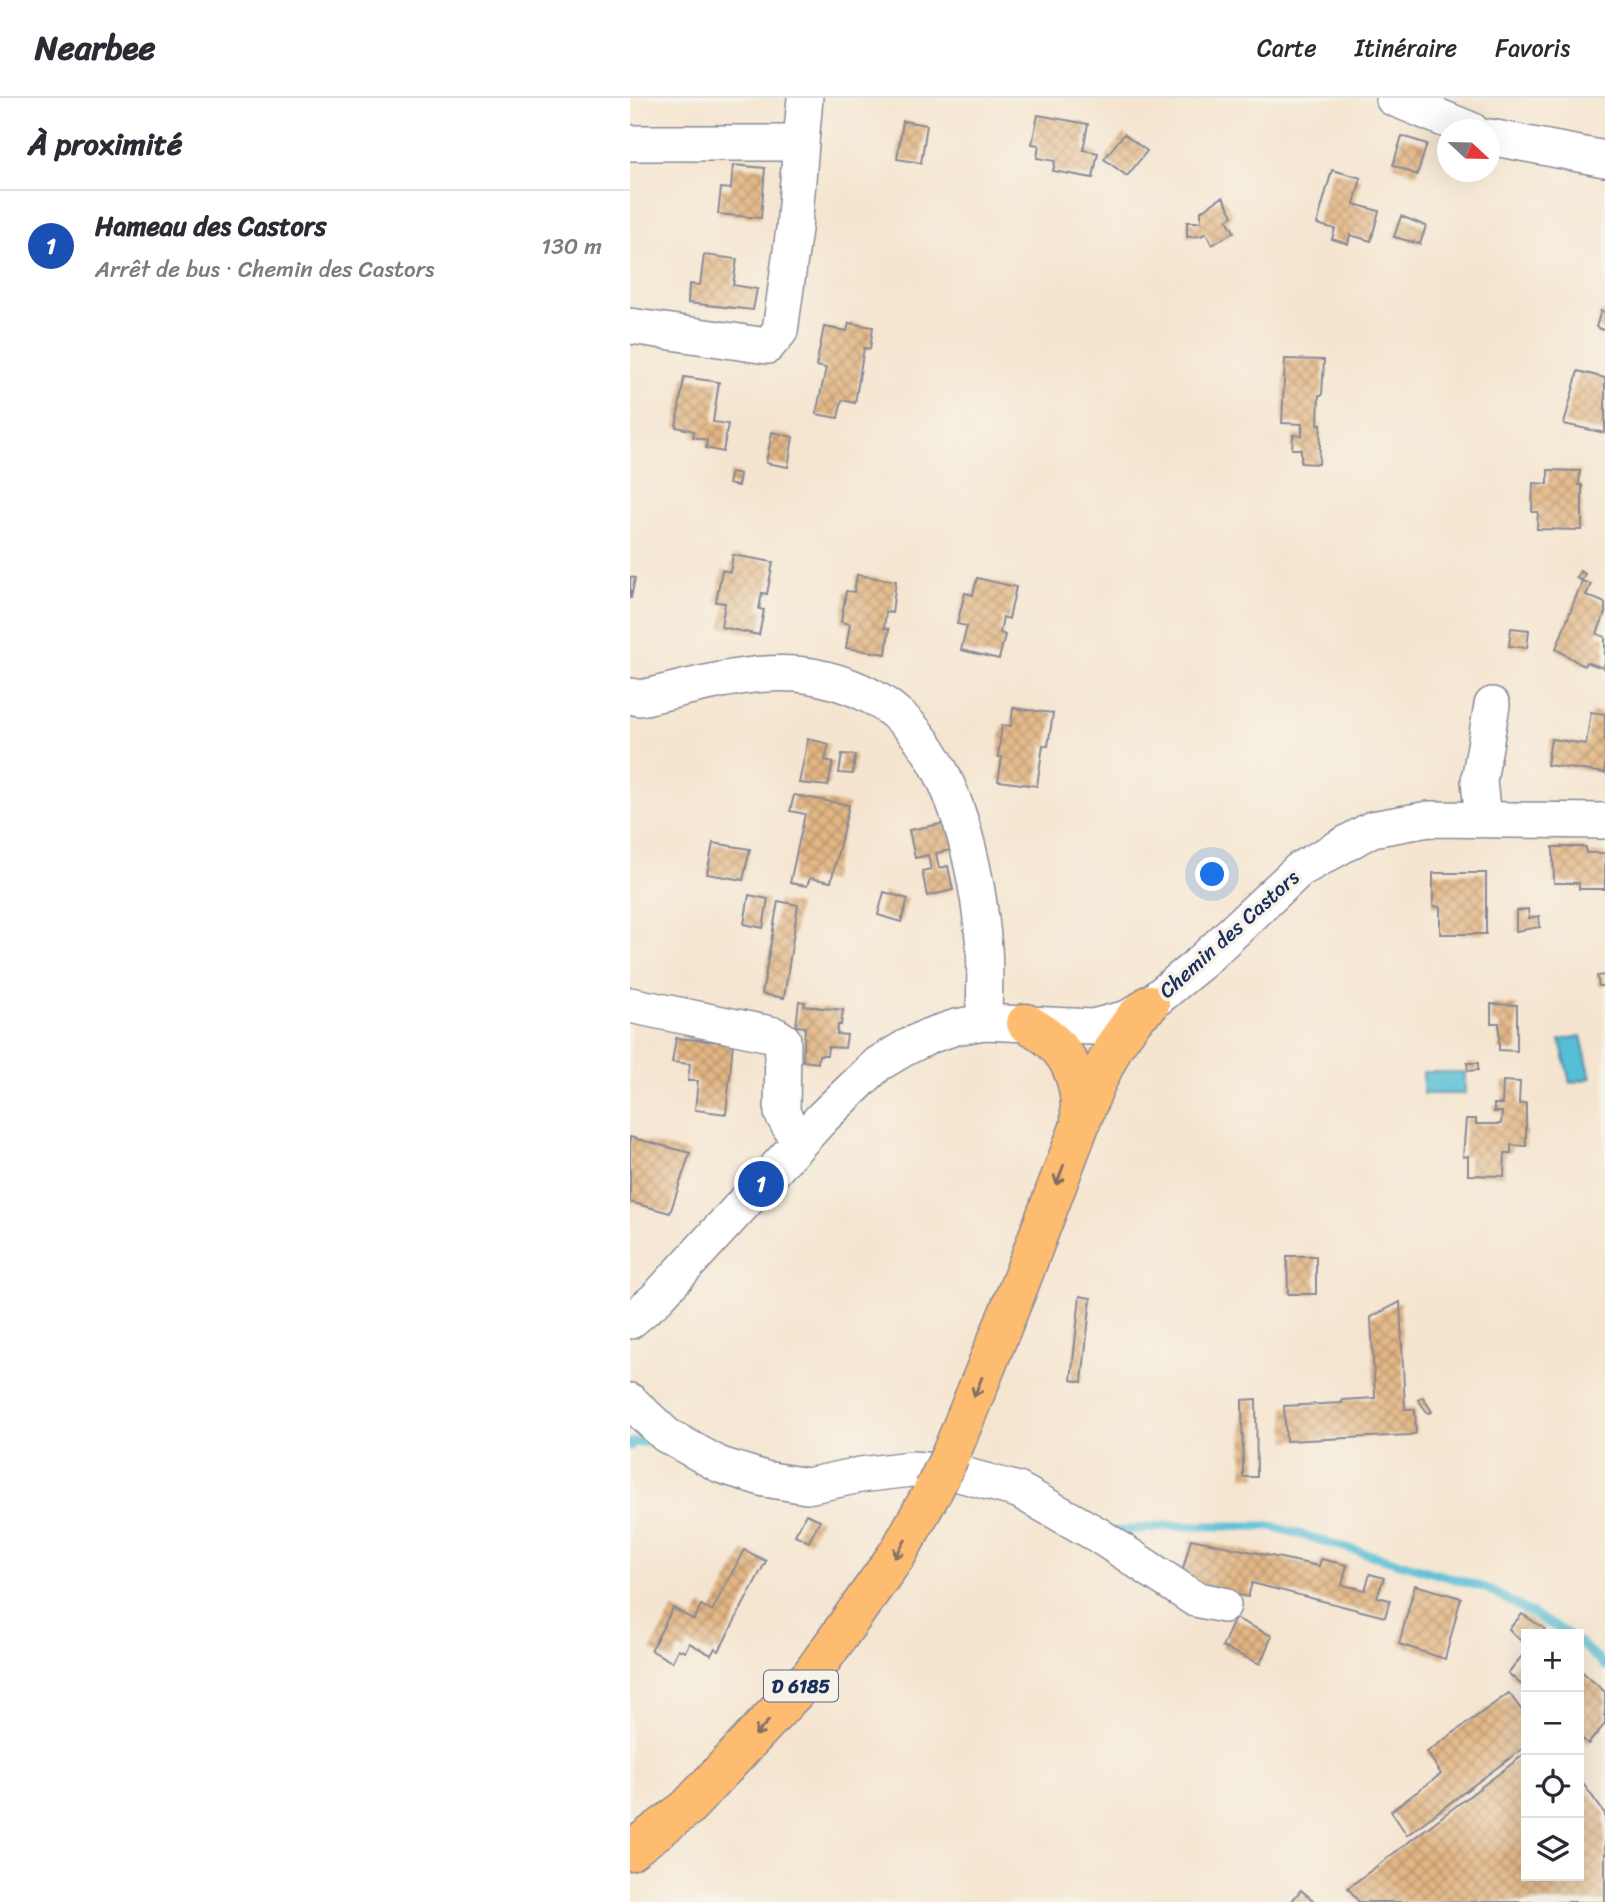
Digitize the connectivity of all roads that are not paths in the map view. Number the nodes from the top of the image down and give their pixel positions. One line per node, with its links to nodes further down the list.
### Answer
1 (805, 98): 5 (street)
2 (1393, 98): 3 (street)
3 (1444, 119)
4 (1500, 139): 7 (street)
5 (801, 143): 6 (street); 8 (street)
6 (630, 144)
7 (1605, 159)
8 (630, 326)
9 (630, 696): 15 (street)
10 (1492, 705): 11 (street)
11 (1483, 819): 12 (street, Chemin des Castors); 13 (street, Chemin des Castors)
12 (1605, 821)
13 (1150, 1004): 16 (street, Chemin des Castors); 17 (highway, D 6185)
14 (630, 1005): 18 (street)
15 (984, 1022): 16 (street, Chemin des Castors); 18 (street, Chemin des Castors)
16 (1026, 1023): 17 (highway)
17 (1080, 1121): 22 (highway, D 6185, one-way to 22)
18 (799, 1143): 19 (street, Chemin des Castors)
19 (630, 1321)
20 (630, 1401): 21 (street)
21 (1223, 1605)
22 (630, 1851)

